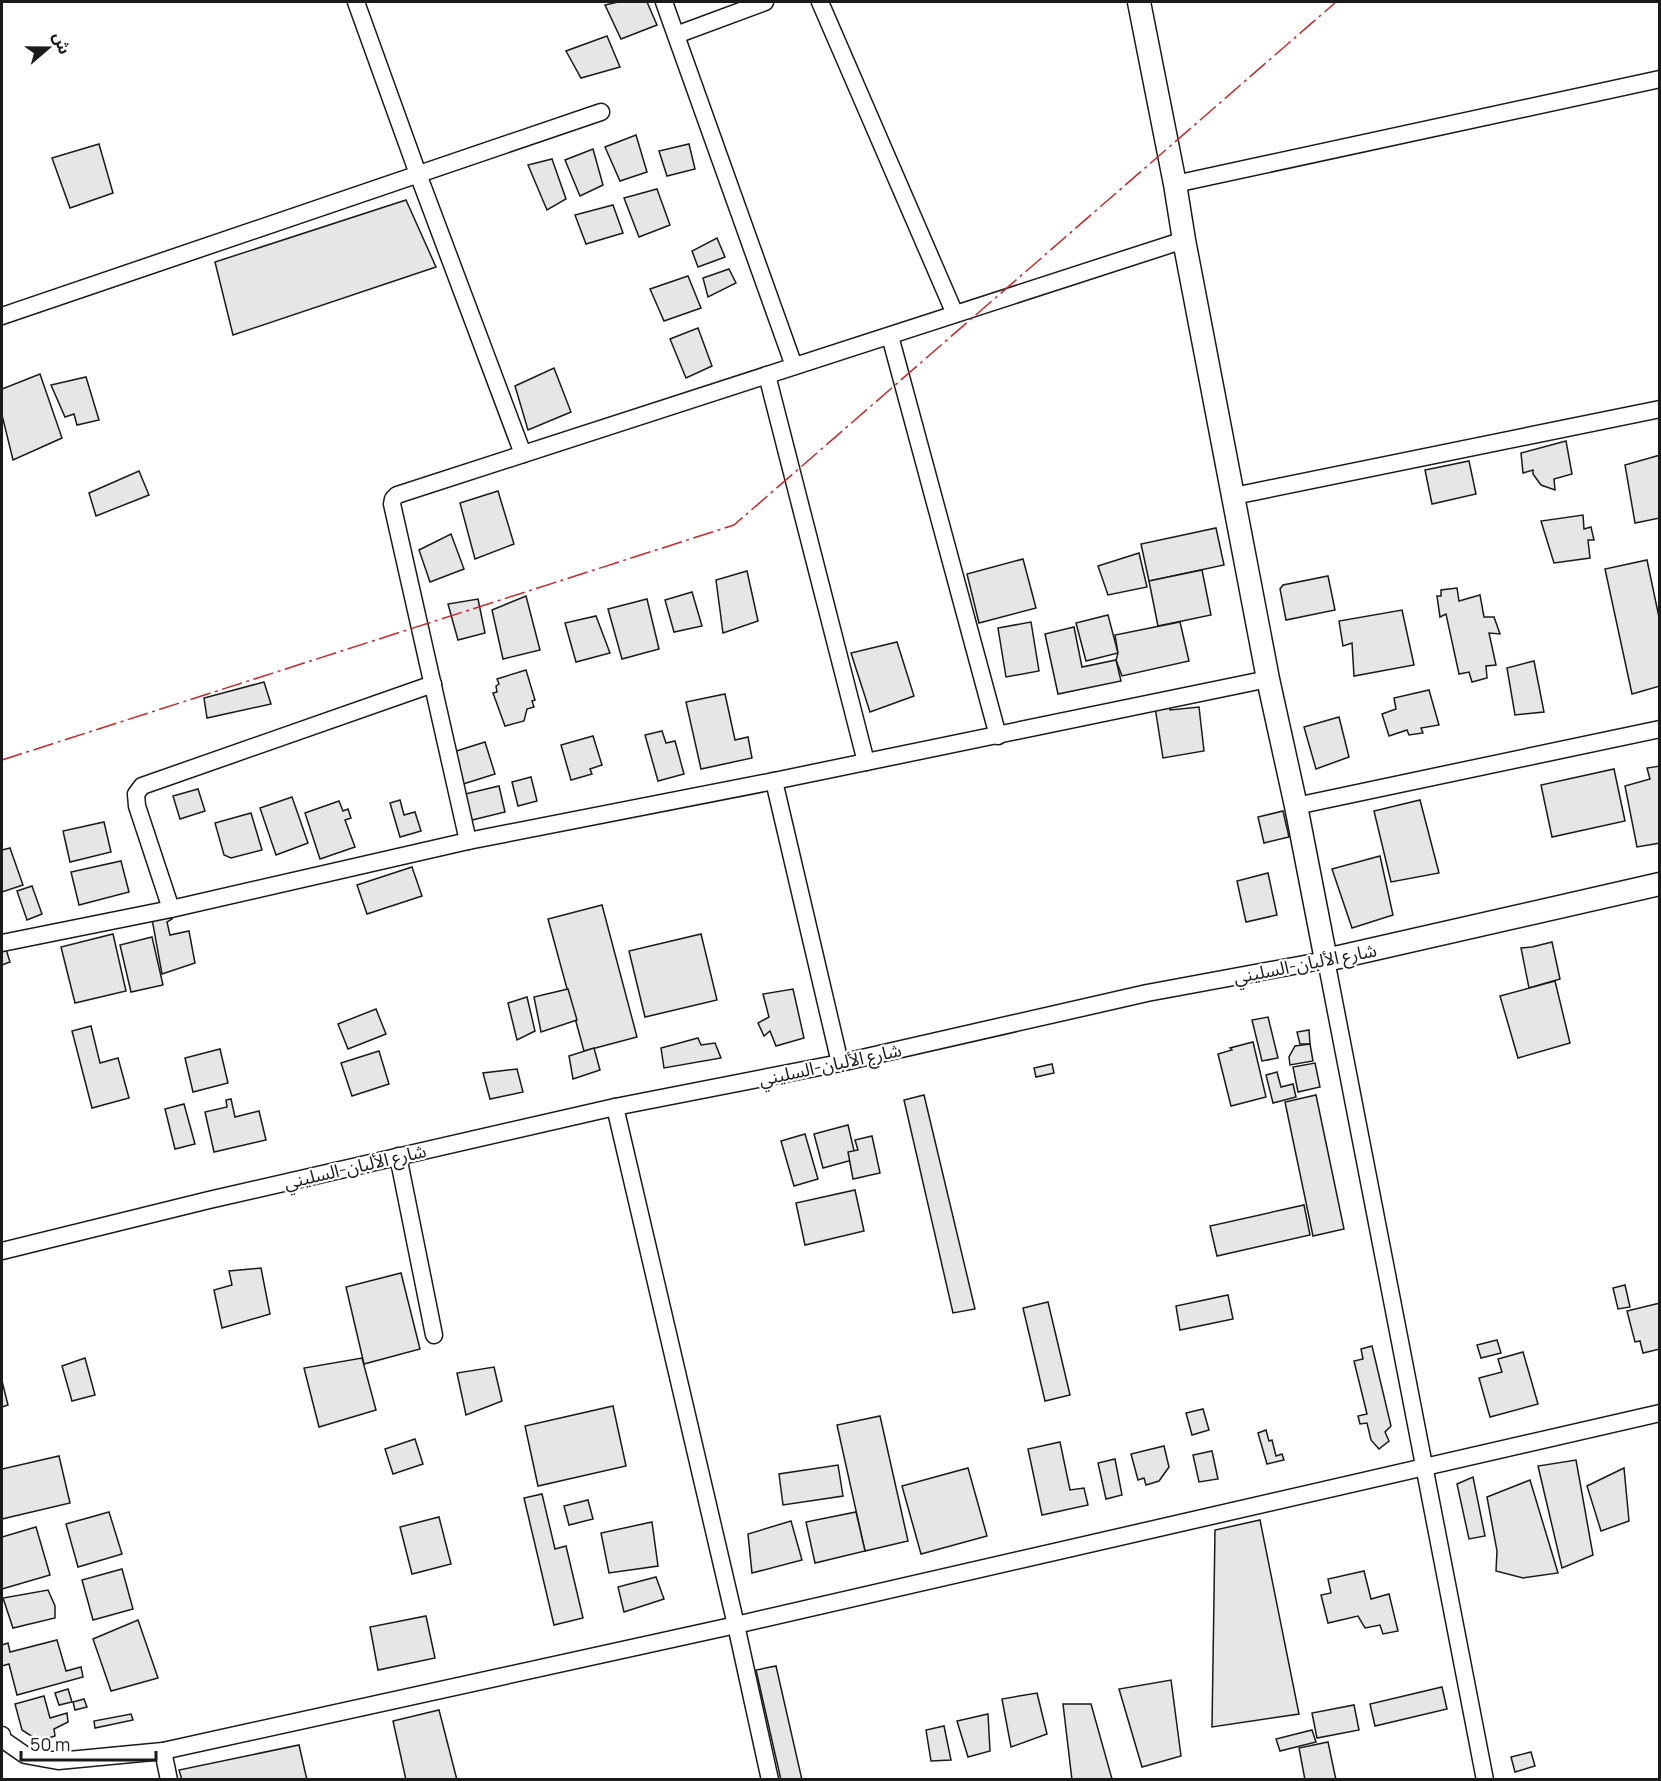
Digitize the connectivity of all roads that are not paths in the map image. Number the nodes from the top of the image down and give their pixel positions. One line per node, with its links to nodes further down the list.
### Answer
1 (356, 2): 9 (street)
2 (664, 2): 6 (street)
3 (765, 2): 6 (street)
4 (820, 2): 12 (street)
5 (1139, 2): 10 (street)
6 (676, 35): 15 (street)
7 (1659, 79): 10 (street)
8 (601, 112): 9 (street)
9 (418, 174): 13 (street); 18 (street)
10 (1175, 184): 11 (street)
11 (1184, 240): 12 (street); 19 (street)
12 (955, 314): 14 (street)
13 (2, 316)
14 (890, 336): 15 (street); 23 (street)
15 (795, 366): 16 (street)
16 (767, 375): 18 (street); 24 (street)
17 (1659, 409): 19 (street)
18 (523, 454): 21 (street)
19 (1234, 496): 20 (street)
20 (1268, 679): 23 (street); 26 (street)
21 (433, 684): 27 (street); 29 (street)
22 (1659, 729): 26 (street)
23 (998, 736): 24 (street)
24 (866, 762): 25 (street)
25 (774, 782): 27 (street); 32 (street)
26 (1296, 806): 31 (street)
27 (468, 841): 29 (street)
28 (1659, 884): 31 (street, شارع الألبان-السليني)
29 (171, 909): 30 (street)
30 (2, 943)
31 (1326, 960): 32 (street, شارع الألبان-السليني); 38 (street)
32 (840, 1063): 33 (street, شارع الألبان-السليني)
33 (615, 1107): 34 (street, شارع الألبان-السليني); 39 (street)
34 (398, 1156): 35 (street, شارع الألبان-السليني); 36 (street)
35 (2, 1251)
36 (434, 1335)
37 (1659, 1413): 38 (street)
38 (1425, 1466): 39 (street); 44 (street)
39 (736, 1625): 41 (street); 43 (street)
40 (2, 1738): 41 (street)
41 (163, 1751): 42 (street)
42 (169, 1779)
43 (770, 1779)
44 (1485, 1779)

